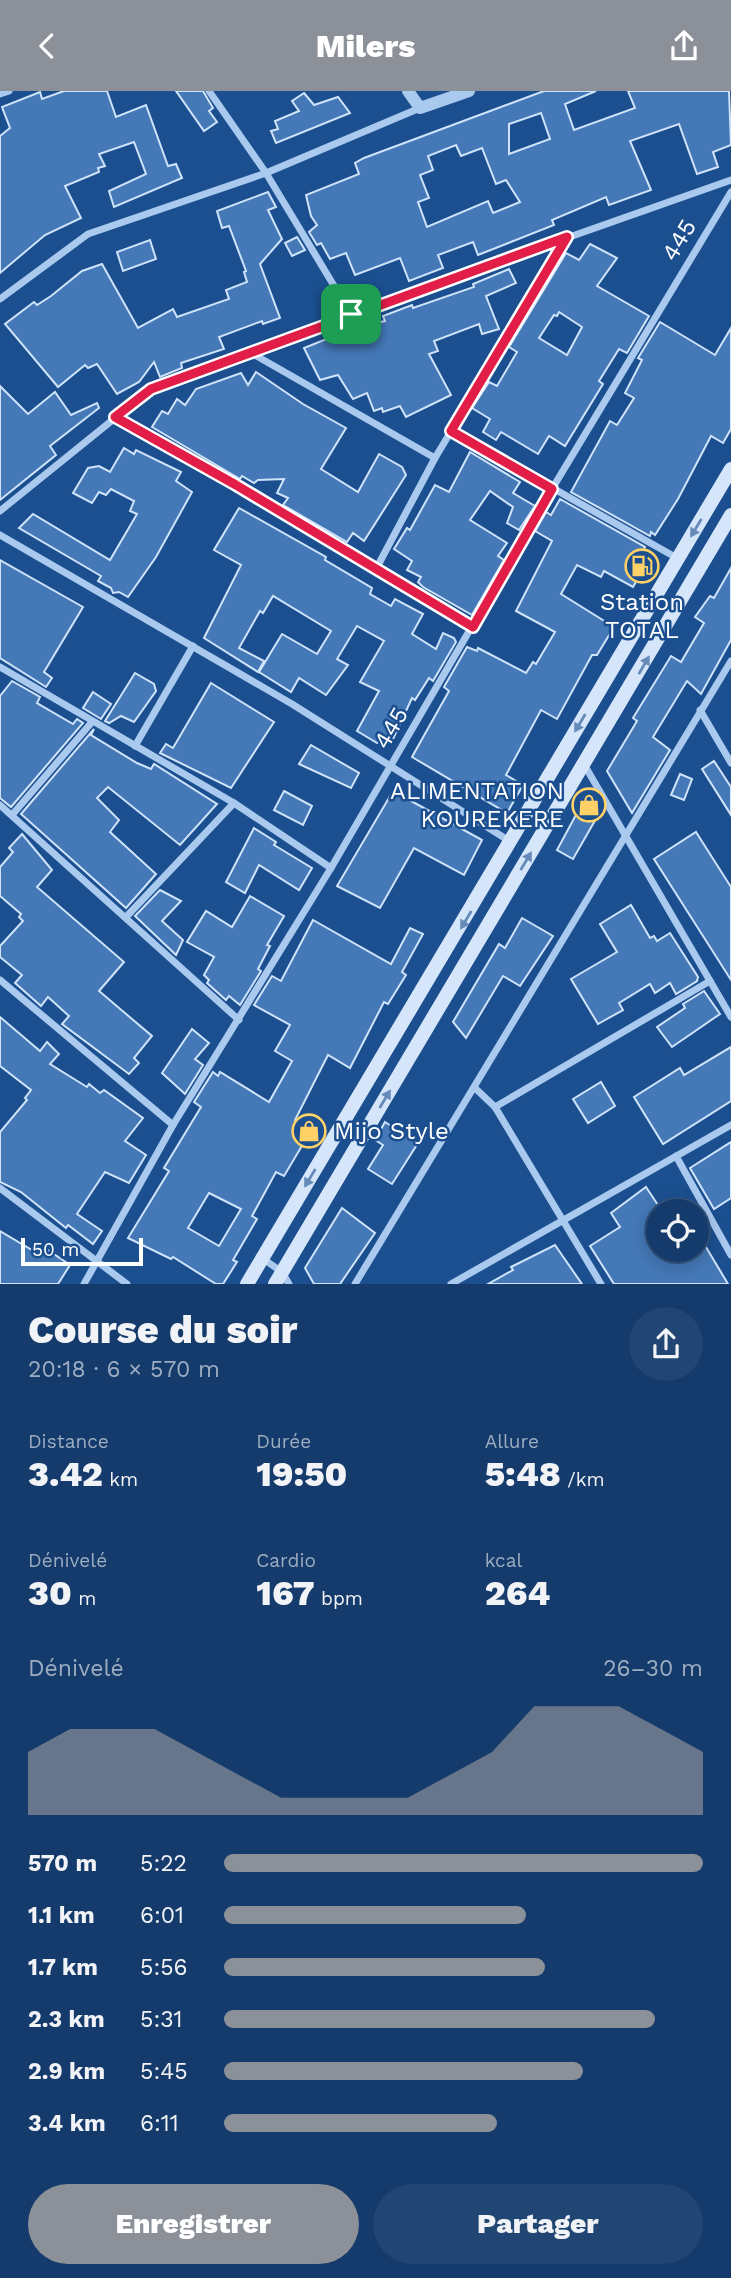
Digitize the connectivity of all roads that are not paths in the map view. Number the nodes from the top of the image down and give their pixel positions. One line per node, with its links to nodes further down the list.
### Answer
1 (9, 91): 5 (street)
2 (209, 91): 7 (street)
3 (408, 91): 6 (street)
4 (469, 91): 6 (street)
5 (0, 94)
6 (420, 108): 7 (street)
7 (266, 173): 11 (street); 12 (street)
8 (731, 180): 10 (street)
9 (731, 192): 18 (street, 445)
10 (567, 237): 12 (street); 15 (street)
11 (0, 299)
12 (351, 314): 13 (street)
13 (253, 354): 14 (street); 16 (street)
14 (115, 417): 19 (street); 23 (street)
15 (451, 431): 16 (street); 18 (street)
16 (435, 458): 23 (street)
17 (731, 469): 22 (main road, one-way to 22)
18 (552, 489): 22 (street); 24 (street, 445)
19 (0, 511)
20 (731, 515): 33 (main road, one-way to 20)
21 (0, 535): 25 (street)
22 (678, 558): 38 (main road, one-way to 38)
23 (375, 571): 24 (street)
24 (473, 627): 32 (street, 445)
25 (194, 646): 30 (street); 32 (street)
26 (731, 661): 28 (street)
27 (0, 667): 29 (street)
28 (700, 710): 31 (street); 37 (street)
29 (92, 722): 30 (street); 36 (street)
30 (135, 746): 34 (street)
31 (731, 764)
32 (391, 766): 38 (street); 39 (street, 445)
33 (585, 766): 37 (street); 55 (main road, one-way to 33)
34 (234, 803): 39 (street); 40 (street)
35 (0, 805): 36 (street)
36 (12, 815): 40 (street)
37 (624, 834): 42 (street); 45 (street)
38 (512, 842): 53 (main road, one-way to 53)
39 (331, 869): 44 (street, 445)
40 (127, 916): 44 (street)
41 (0, 980): 47 (street)
42 (710, 981): 43 (street); 46 (street)
43 (731, 1017)
44 (239, 1020): 47 (street, 445)
45 (476, 1089): 46 (street); 59 (street)
46 (495, 1107): 51 (street)
47 (173, 1125): 54 (street, 445)
48 (731, 1125): 49 (street)
49 (676, 1156): 51 (street); 52 (street)
50 (0, 1188): 54 (street)
51 (564, 1221): 60 (street); 61 (street)
52 (731, 1255)
53 (262, 1258): 55 (street); 58 (main road)
54 (97, 1261): 56 (street, 445); 57 (street)
55 (282, 1280)
56 (84, 1284)
57 (127, 1284)
58 (247, 1284)
59 (355, 1284)
60 (451, 1284)
61 (601, 1284)

